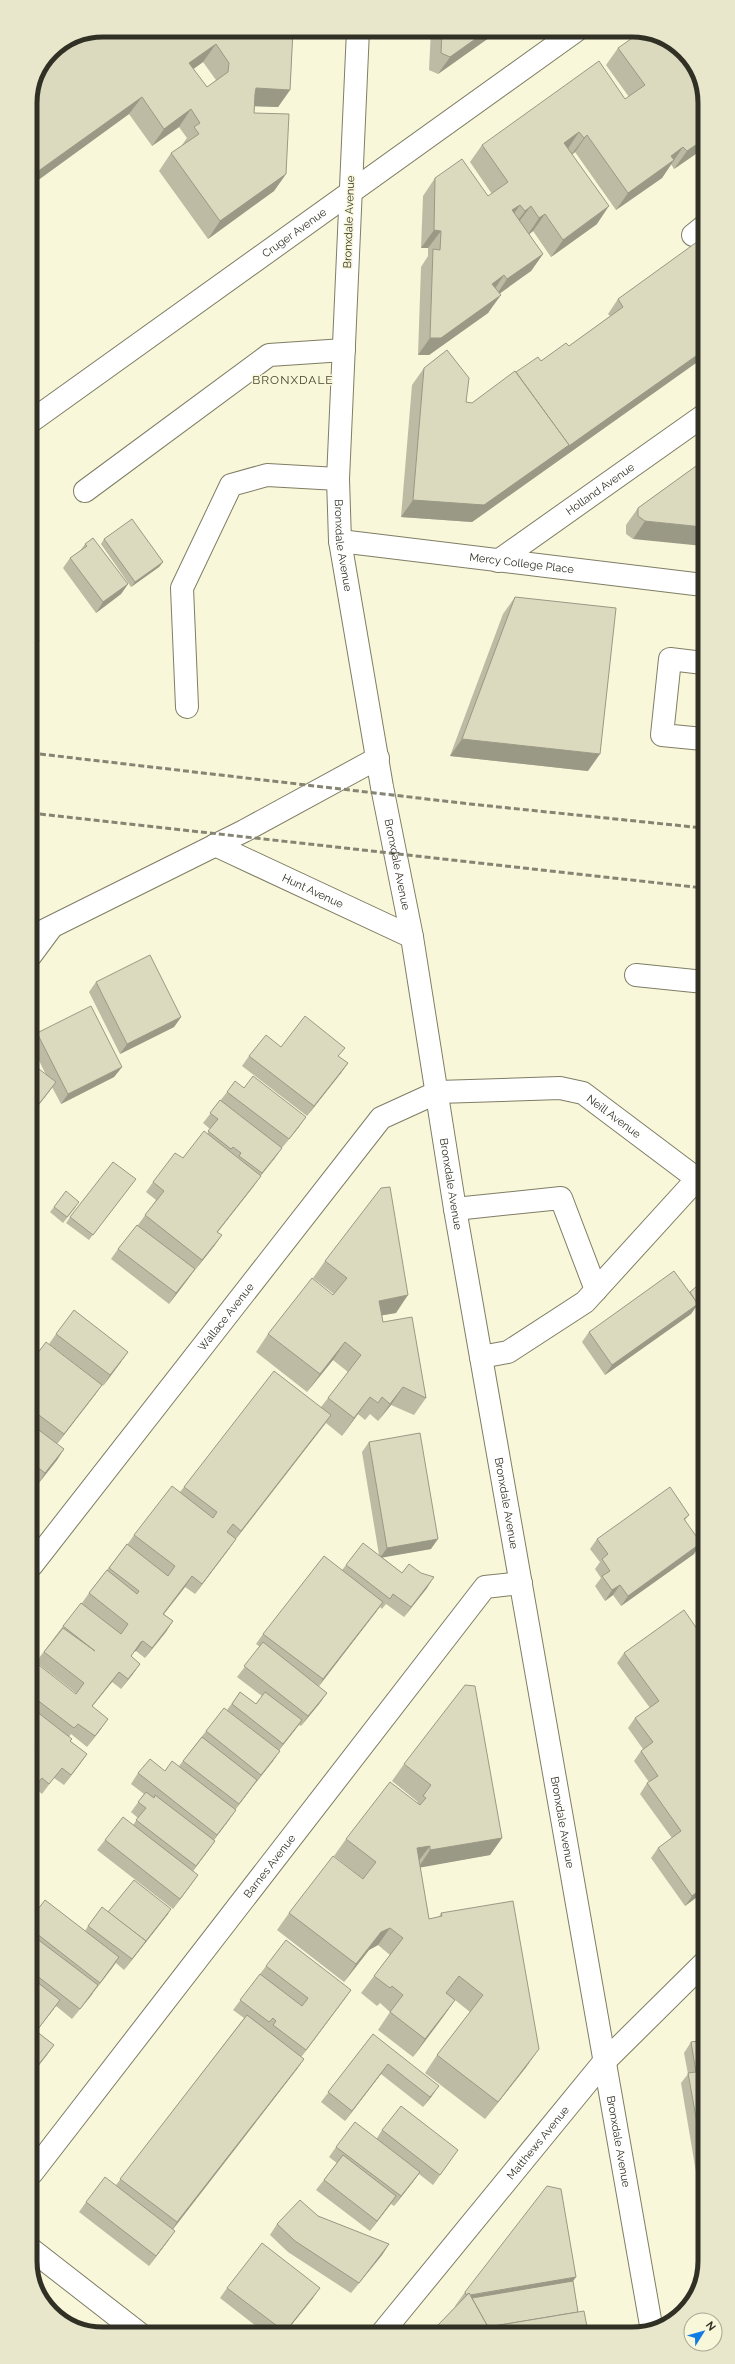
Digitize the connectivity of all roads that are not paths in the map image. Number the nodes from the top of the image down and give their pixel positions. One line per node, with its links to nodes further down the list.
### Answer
1 (358, 37): 3 (street, Bronxdale Avenue)
2 (567, 37): 3 (street, Cruger Avenue)
3 (350, 192): 4 (street, Bronxdale Avenue); 5 (street, Cruger Avenue)
4 (344, 350): 7 (street, Bronxdale Avenue); 8 (street)
5 (37, 417)
6 (698, 420): 10 (street, Holland Avenue)
7 (338, 479): 9 (street, Bronxdale Avenue); 13 (street)
8 (85, 491)
9 (340, 541): 10 (street, Mercy College Place); 15 (street, Bronxdale Avenue)
10 (498, 561): 11 (street, Mercy College Place)
11 (698, 584)
12 (698, 662): 14 (street)
13 (187, 707)
14 (698, 739)
15 (378, 758): 16 (street); 19 (street, Bronxdale Avenue)
16 (215, 845): 17 (street); 19 (street, Hunt Avenue)
17 (53, 926): 18 (street); 20 (street)
18 (37, 934)
19 (412, 937): 23 (street, Bronxdale Avenue)
20 (37, 946)
21 (636, 975): 22 (street)
22 (698, 981)
23 (438, 1092): 24 (street, Neill Avenue); 26 (street, Bronxdale Avenue); 29 (street, Wallace Avenue)
24 (698, 1180)
25 (698, 1184): 27 (street)
26 (455, 1209): 27 (street); 28 (street, Bronxdale Avenue)
27 (596, 1290): 28 (street)
28 (481, 1357): 30 (street, Bronxdale Avenue)
29 (37, 1559)
30 (521, 1583): 32 (street, Bronxdale Avenue); 33 (street, Barnes Avenue)
31 (698, 1969): 32 (street, Matthews Avenue)
32 (603, 2063): 35 (street, Bronxdale Avenue); 37 (street, Matthews Avenue)
33 (37, 2167)
34 (37, 2254): 36 (street)
35 (651, 2324)
36 (131, 2327)
37 (387, 2327)

